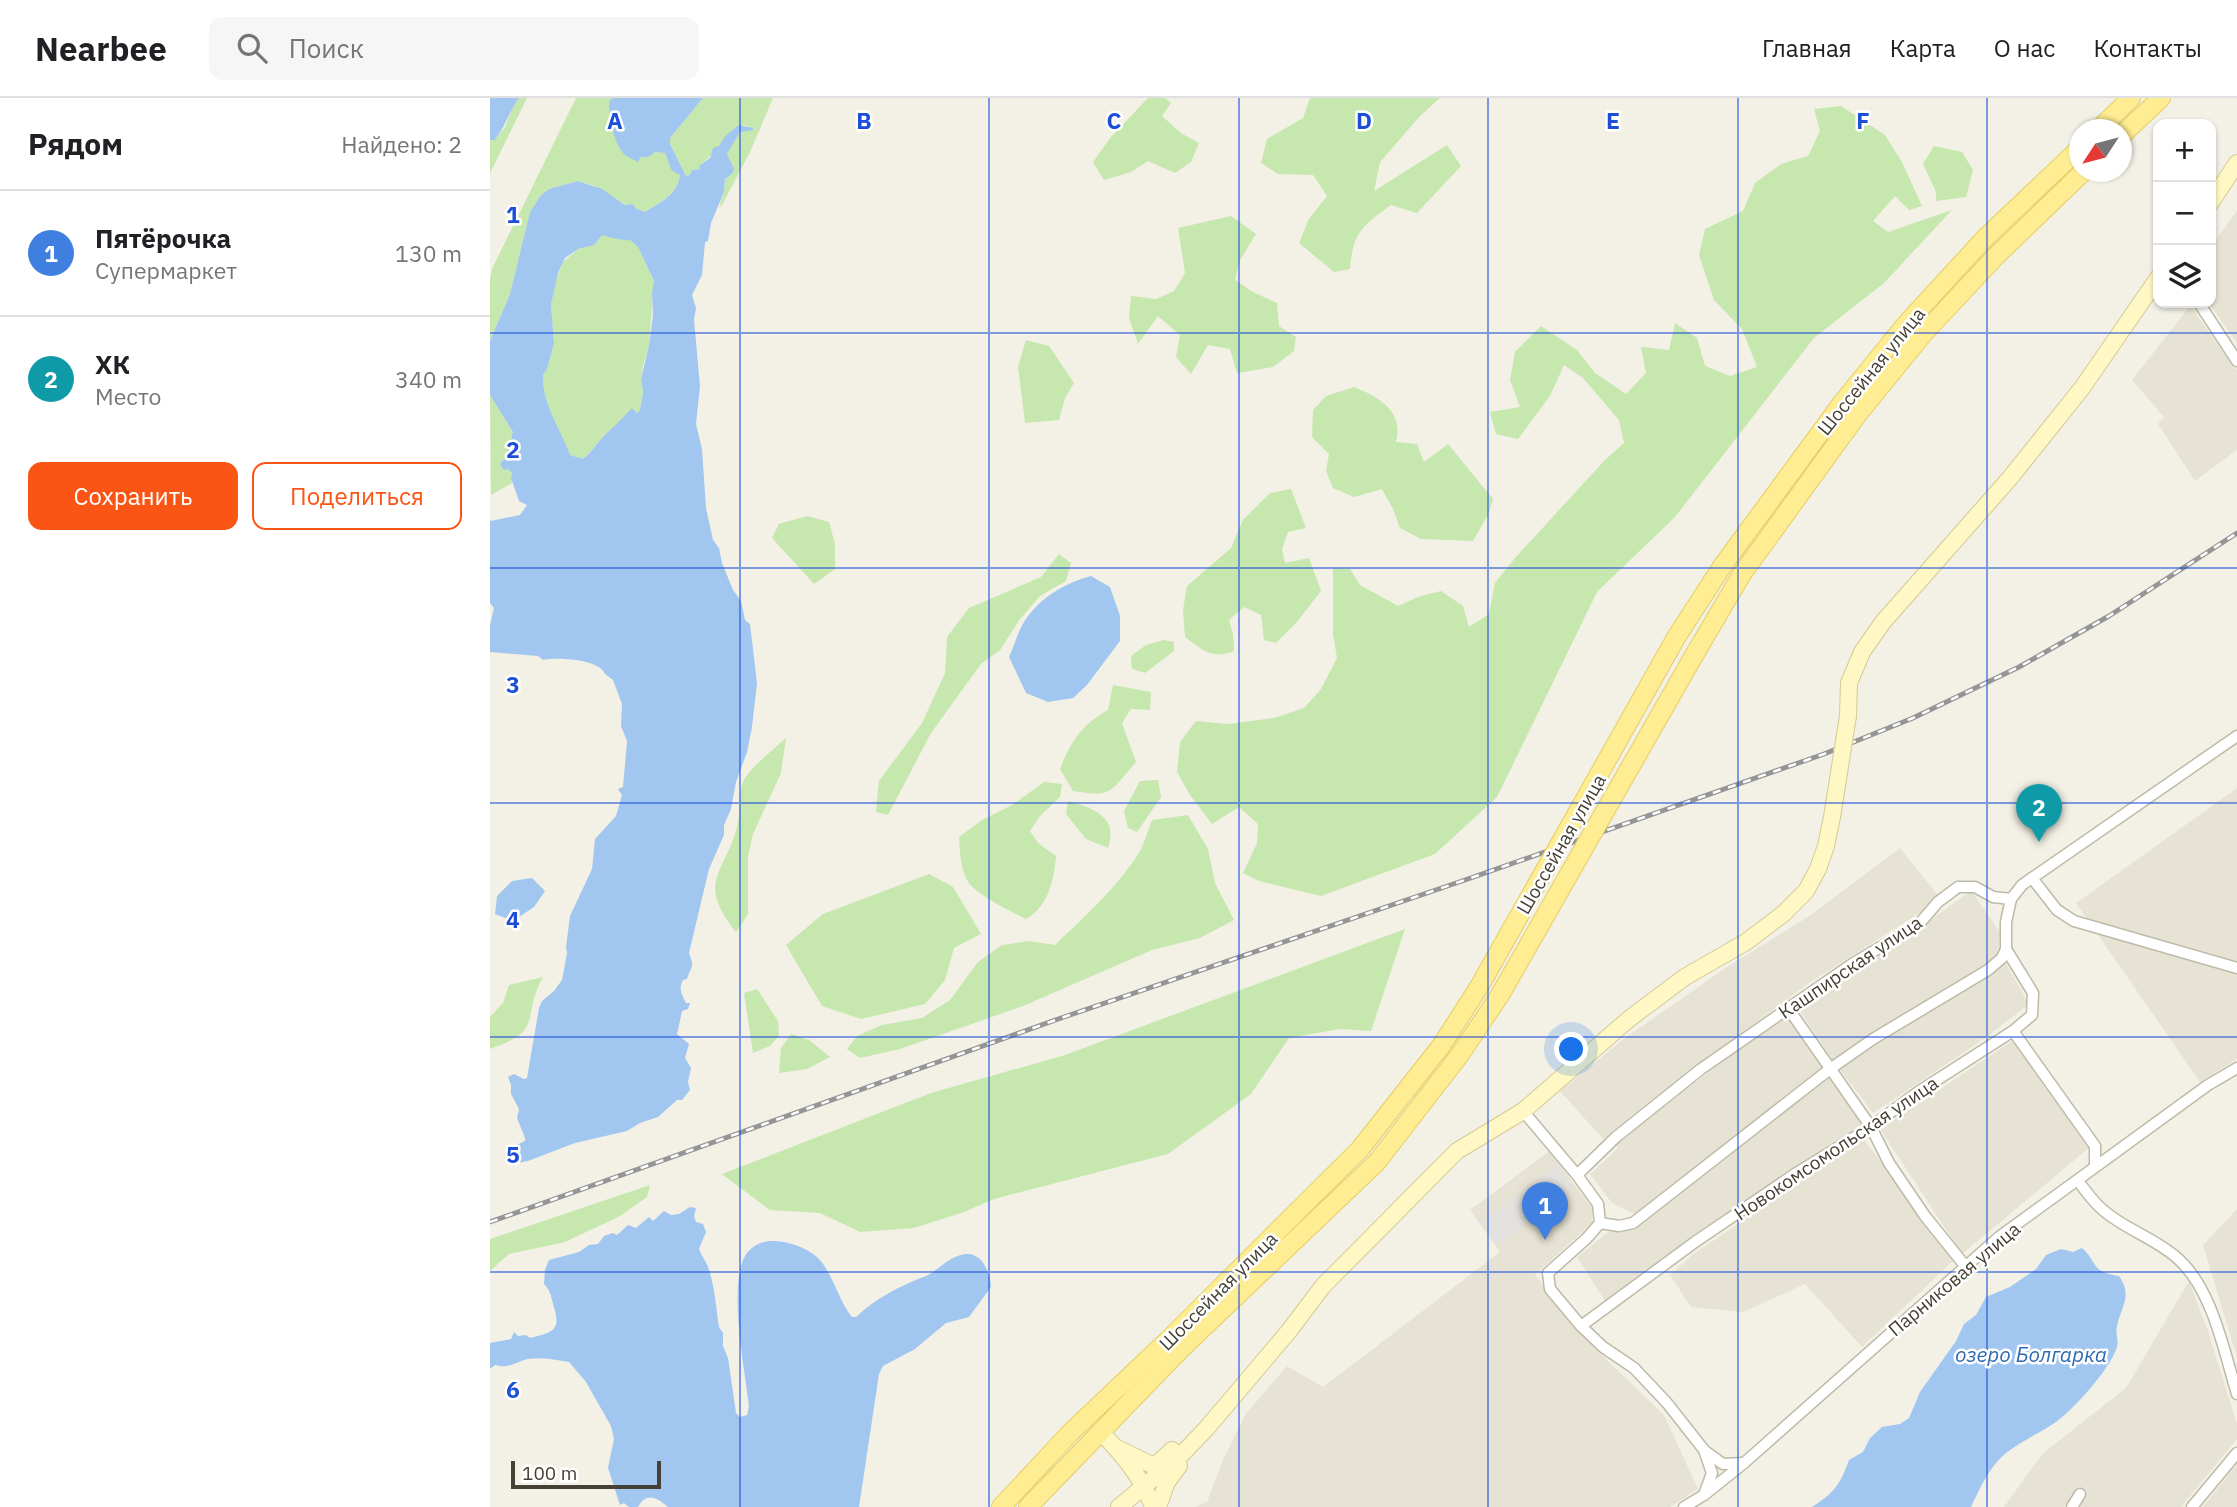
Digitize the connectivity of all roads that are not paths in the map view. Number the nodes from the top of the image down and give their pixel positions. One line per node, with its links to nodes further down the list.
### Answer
1 (2131, 98): 3 (main road)
2 (2161, 98): 4 (main road)
3 (2109, 119)
4 (2132, 126)
5 (2069, 158): 31 (main road, Шоссейная улица, bridge)
6 (2237, 163): 8 (main road)
7 (2073, 182): 32 (main road, Шоссейная улица, bridge)
8 (2216, 194)
9 (2153, 285): 21 (main road, bridge)
10 (2202, 308): 11 (street)
11 (2237, 361)
12 (2237, 736): 13 (street)
13 (2032, 878): 14 (street); 16 (street)
14 (2011, 899): 15 (street); 17 (street, Кашпирская улица)
15 (2006, 949): 18 (street, Новокомсомольская улица); 20 (street)
16 (2237, 968)
17 (1788, 1008): 20 (street); 24 (street, Кашпирская улица)
18 (2013, 1031): 22 (street, Новокомсомольская улица); 23 (street)
19 (2237, 1068): 23 (street, Парниковая улица)
20 (1830, 1069): 22 (street); 26 (street)
21 (1523, 1111): 24 (street); 30 (main road)
22 (1871, 1127): 27 (street); 28 (street, Новокомсомольская улица)
23 (2095, 1167): 25 (street, Парниковая улица)
24 (1577, 1175): 26 (street)
25 (2078, 1181): 27 (street, Парниковая улица); 29 (street)
26 (1600, 1223): 28 (street)
27 (1966, 1267): 37 (street, Парниковая улица)
28 (1581, 1326): 35 (street)
29 (2237, 1393)
30 (1227, 1405): 33 (main road); 34 (main road)
31 (1086, 1417): 32 (main road); 41 (main road, Шоссейная улица)
32 (1100, 1431): 34 (main road); 42 (main road, Шоссейная улица)
33 (1200, 1436): 38 (main road); 45 (main road)
34 (1117, 1448): 38 (main road)
35 (1704, 1450): 37 (street); 40 (street)
36 (2237, 1453): 48 (street)
37 (1744, 1462): 40 (street, Парниковая улица)
38 (1146, 1487): 43 (main road); 45 (main road)
39 (2080, 1494): 47 (street)
40 (1704, 1495): 46 (street, Парниковая улица)
41 (1001, 1507)
42 (1028, 1507)
43 (1121, 1507): 44 (main road)
44 (1142, 1507)
45 (1156, 1507)
46 (1684, 1507)
47 (2072, 1507)
48 (2192, 1507)

